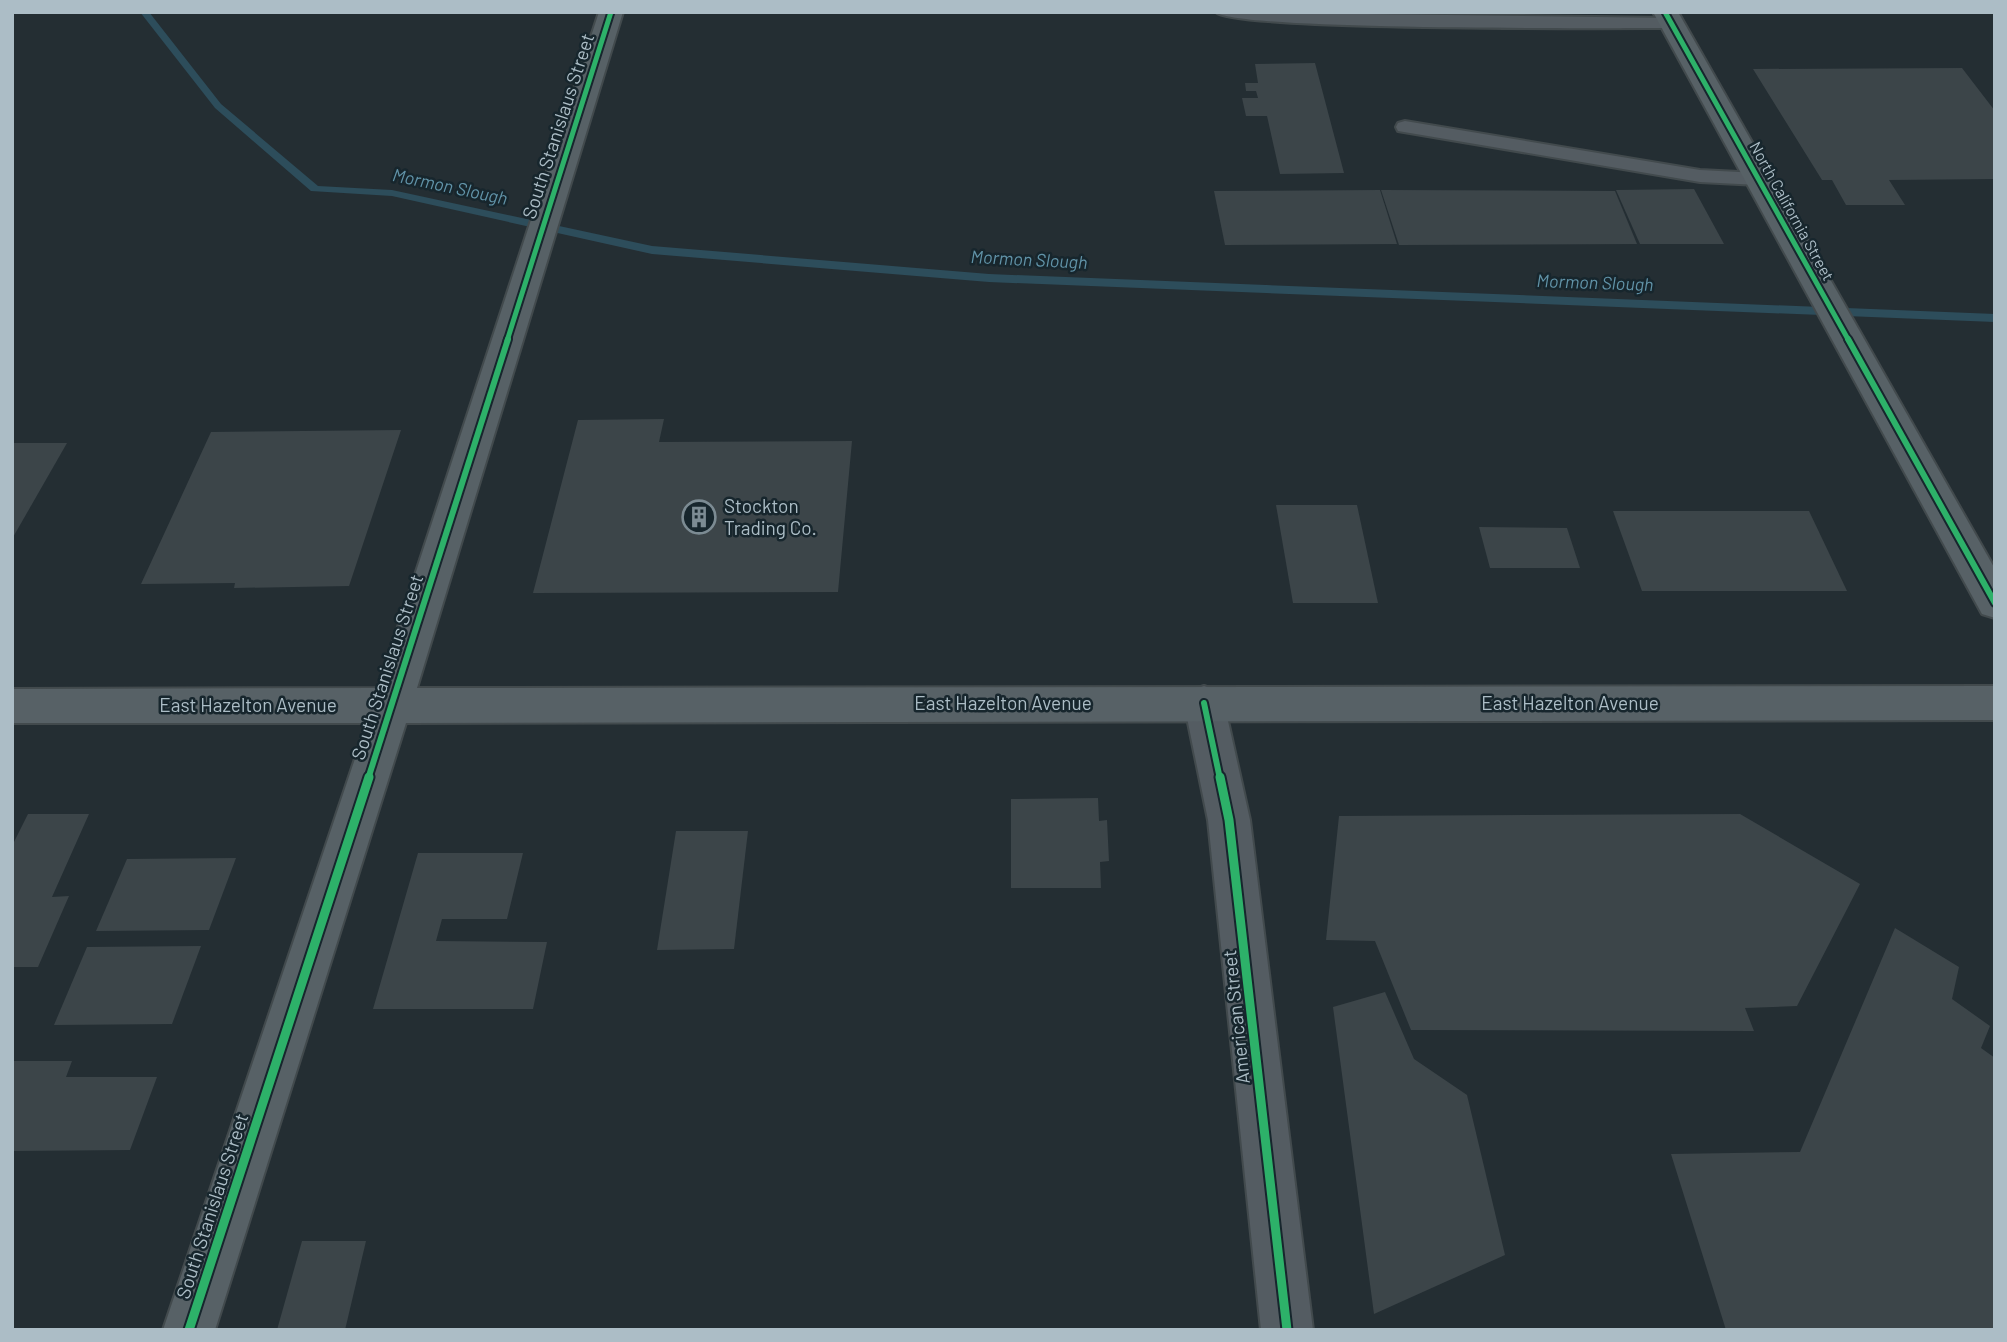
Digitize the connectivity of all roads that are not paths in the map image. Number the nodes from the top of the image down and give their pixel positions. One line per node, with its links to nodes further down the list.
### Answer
1 (611, 12): 10 (street, South Stanislaus Street)
2 (1224, 12): 3 (lane)
3 (1346, 15): 4 (lane)
4 (1667, 17): 6 (street, North California Street)
5 (1405, 127): 6 (lane)
6 (1758, 179): 7 (street, North California Street)
7 (1995, 603)
8 (1204, 703): 9 (street, East Hazelton Avenue); 10 (street, East Hazelton Avenue); 13 (street, American Street)
9 (1995, 703)
10 (392, 705): 11 (street, East Hazelton Avenue); 12 (street, South Stanislaus Street)
11 (12, 706)
12 (189, 1330)
13 (1287, 1330)

